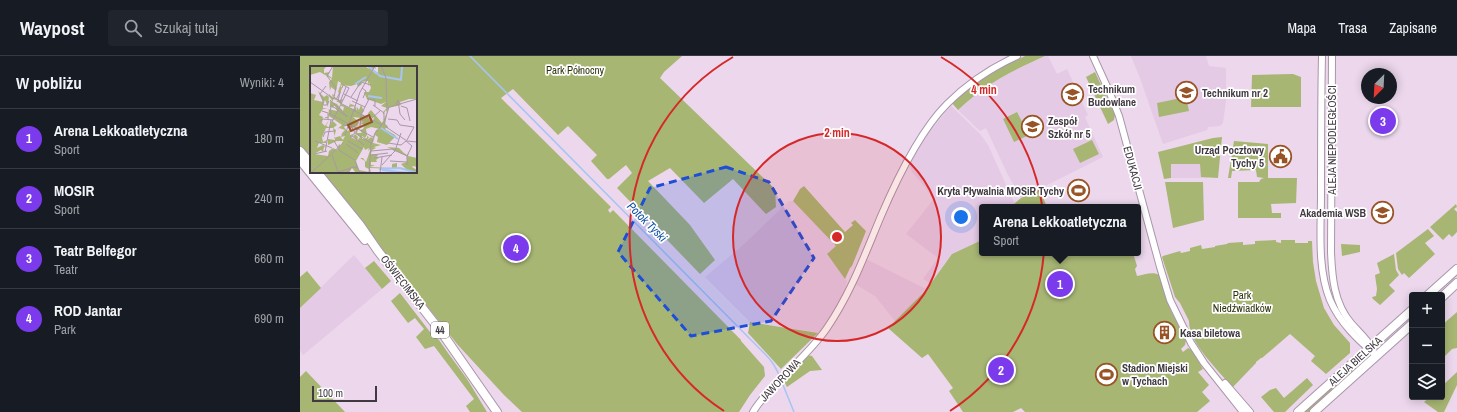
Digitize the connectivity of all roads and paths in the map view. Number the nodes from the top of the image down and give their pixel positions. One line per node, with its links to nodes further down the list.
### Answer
1 (1017, 56): 34 (street, JAWOROWA)
2 (1093, 56): 30 (street, EDUKACJI)
3 (1322, 56): 5 (street, ALEJA NIEPODLEGŁOŚCI)
4 (1332, 56): 6 (street, ALEJA NIEPODLEGŁOŚCI)
5 (1322, 68): 6 (street); 8 (street, ALEJA NIEPODLEGŁOŚCI)
6 (1332, 71): 7 (street, ALEJA NIEPODLEGŁOŚCI)
7 (1332, 126): 8 (street); 10 (street, ALEJA NIEPODLEGŁOŚCI)
8 (1322, 128): 9 (street, ALEJA NIEPODLEGŁOŚCI)
9 (1322, 148): 10 (street); 18 (street, ALEJA NIEPODLEGŁOŚCI)
10 (1332, 150): 17 (street, ALEJA NIEPODLEGŁOŚCI)
11 (300, 151): 13 (main road)
12 (300, 160): 14 (main road, OŚWIĘCIMSKA / 44)
13 (310, 163)
14 (310, 172)
15 (311, 173): 19 (main road, OŚWIĘCIMSKA / 44)
16 (318, 173): 19 (main road, OŚWIĘCIMSKA / 44)
17 (1331, 226): 18 (street); 21 (street, ALEJA NIEPODLEGŁOŚCI)
18 (1321, 227): 20 (street, ALEJA NIEPODLEGŁOŚCI)
19 (378, 251): 33 (main road, OŚWIĘCIMSKA / 44)
20 (1322, 251): 21 (street); 28 (street, ALEJA NIEPODLEGŁOŚCI)
21 (1331, 252): 29 (street, ALEJA NIEPODLEGŁOŚCI)
22 (1457, 269): 24 (main road)
23 (1457, 283): 25 (main road)
24 (1431, 292)
25 (1445, 294)
26 (1409, 313): 29 (main road, ALEJA BIELSKA)
27 (1409, 327): 31 (main road, ALEJA BIELSKA)
28 (1359, 340): 29 (street, ALEJA NIEPODLEGŁOŚCI); 32 (street)
29 (1370, 347): 31 (street, ALEJA NIEPODLEGŁOŚCI); 32 (main road, ALEJA BIELSKA)
30 (1195, 349): 35 (street, EDUKACJI); 36 (street, EDUKACJI)
31 (1376, 356): 38 (main road, ALEJA BIELSKA)
32 (1356, 359): 37 (main road, ALEJA BIELSKA)
33 (497, 412)
34 (753, 412)
35 (1243, 412)
36 (1250, 412)
37 (1298, 412)
38 (1314, 412)

